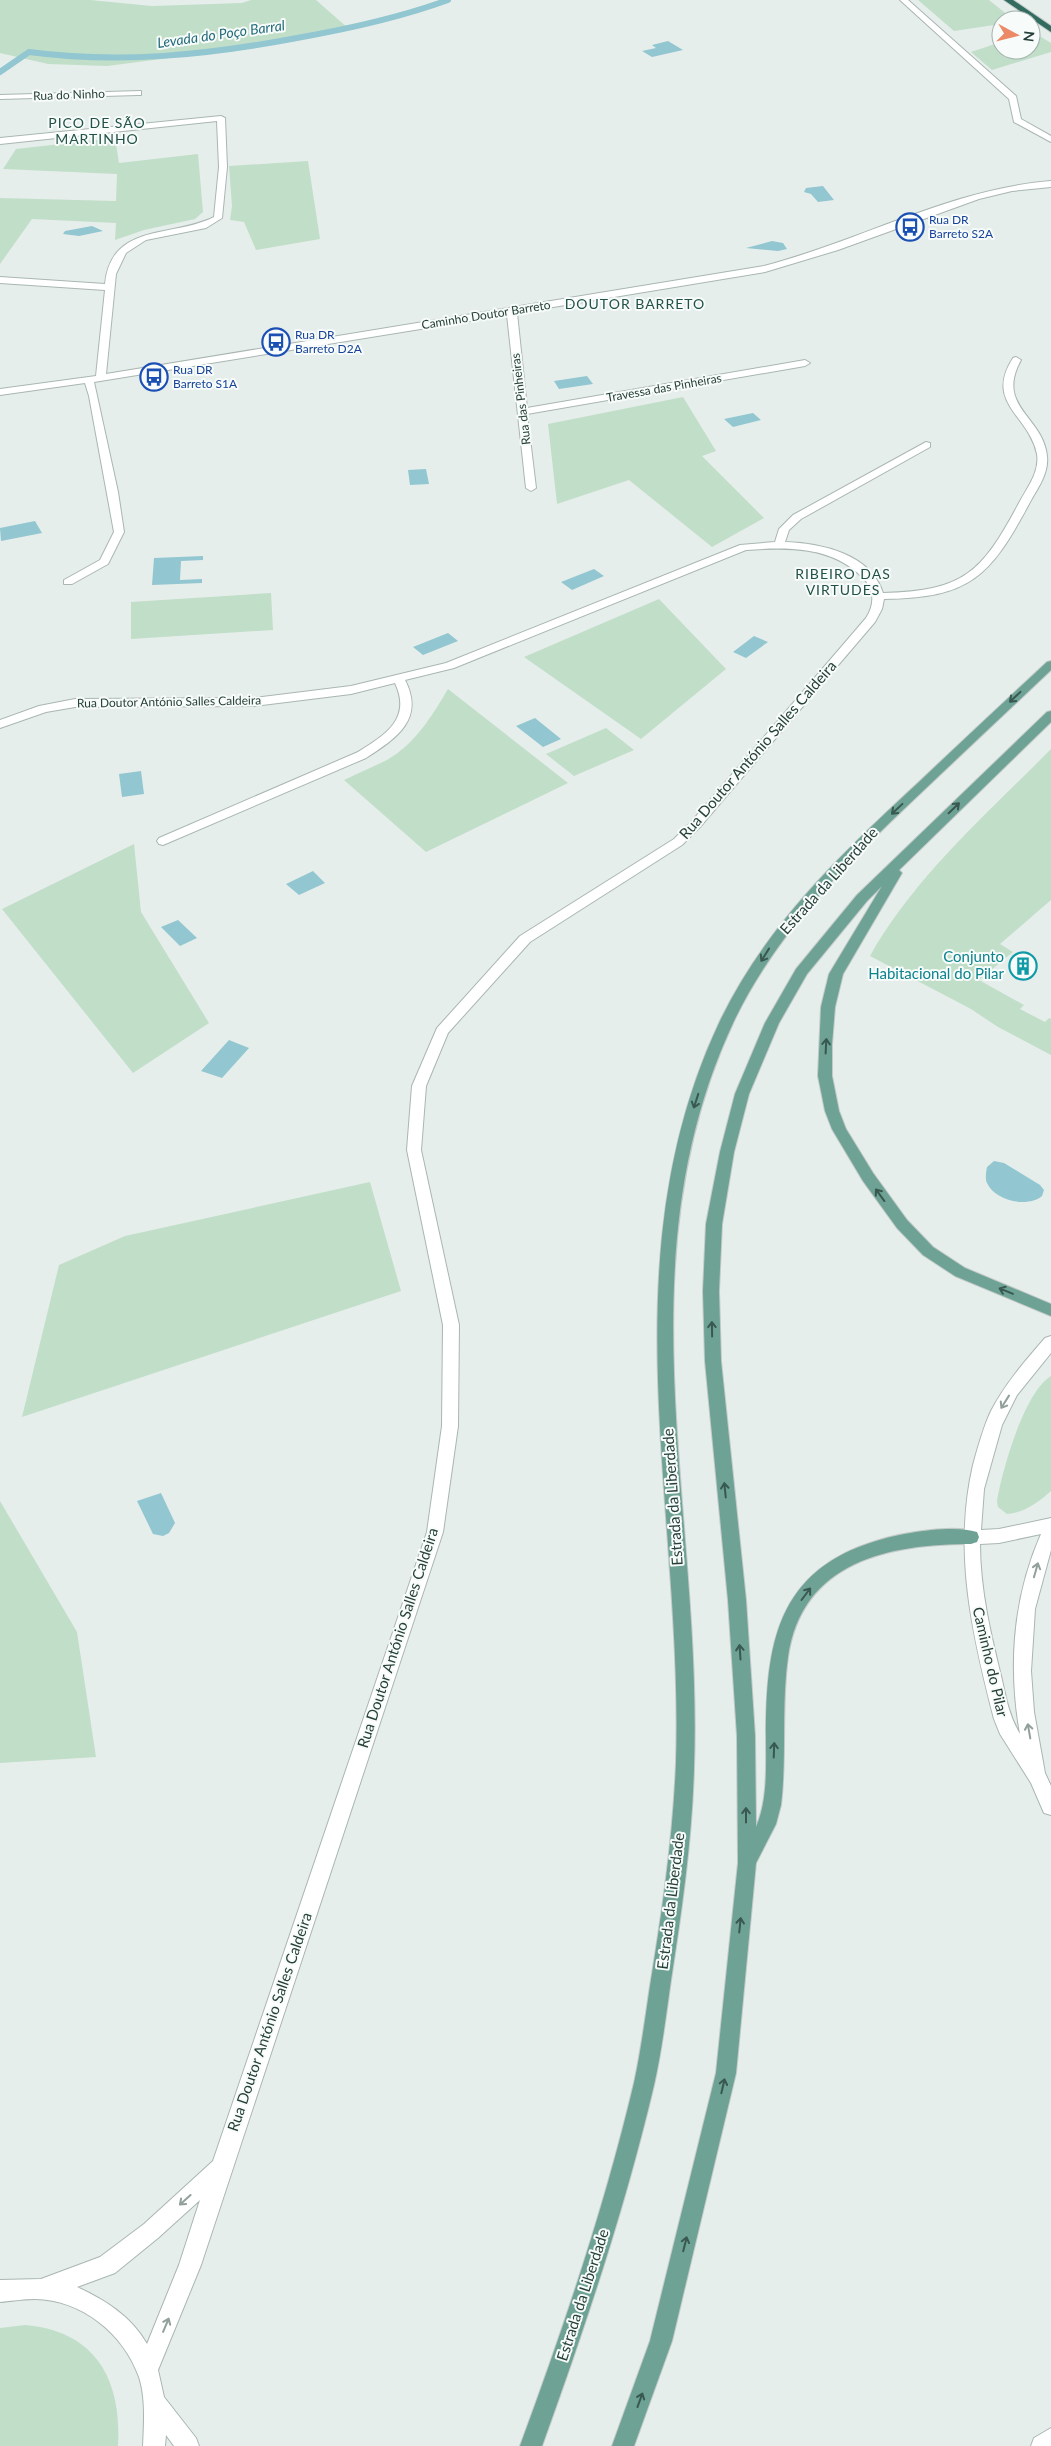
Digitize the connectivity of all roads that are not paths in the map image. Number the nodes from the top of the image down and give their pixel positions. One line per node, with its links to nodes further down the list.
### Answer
1 (904, 0): 6 (street)
2 (1008, 0): 3 (highway)
3 (1051, 30)
4 (138, 93): 5 (street, Rua do Ninho)
5 (0, 97)
6 (1051, 139)
7 (4, 141): 8 (street); 11 (street)
8 (3, 150)
9 (1051, 184): 12 (street, Caminho Doutor Barreto)
10 (0, 280): 11 (street)
11 (109, 287): 15 (street)
12 (512, 311): 15 (street, Caminho Doutor Barreto); 18 (street, Rua das Pinheiras)
13 (1016, 360): 23 (street)
14 (805, 363): 18 (street, Travessa das Pinheiras)
15 (100, 379): 16 (street, Caminho Doutor Barreto)
16 (89, 381): 17 (street, Caminho Doutor Barreto); 22 (street)
17 (0, 392)
18 (523, 412): 20 (street, Rua das Pinheiras)
19 (926, 445): 21 (street)
20 (531, 488)
21 (780, 544): 23 (street, Rua Doutor António Salles Caldeira); 25 (street, Rua Doutor António Salles Caldeira)
22 (68, 582)
23 (879, 596): 40 (street, Rua Doutor António Salles Caldeira)
24 (1051, 664): 48 (main road, Estrada da Liberdade, one-way to 48)
25 (399, 680): 27 (street, Rua Doutor António Salles Caldeira); 28 (street)
26 (1051, 714): 29 (main road, one-way to 26)
27 (0, 724)
28 (163, 841)
29 (906, 854): 30 (main road, one-way to 29); 39 (main road, one-way to 29)
30 (1051, 1310)
31 (1051, 1342): 33 (street, Caminho do Pilar)
32 (1051, 1358): 33 (street)
33 (1033, 1362): 36 (street, Caminho do Pilar, one-way to 36)
34 (1051, 1525): 36 (street)
35 (1051, 1530): 37 (street, Caminho do Pilar, one-way to 35)
36 (971, 1537): 37 (street, Caminho do Pilar); 39 (main road, one-way to 36)
37 (1038, 1778): 38 (street, Caminho do Pilar)
38 (1051, 1807)
39 (746, 1863): 49 (main road, one-way to 39)
40 (221, 2167): 41 (street, Rua Doutor António Salles Caldeira, one-way to 41); 43 (street, Rua Doutor António Salles Caldeira, one-way to 40)
41 (44, 2288): 42 (street); 43 (street)
42 (0, 2291)
43 (147, 2370): 44 (street)
44 (155, 2403): 46 (street); 47 (street)
45 (1051, 2439): 50 (street)
46 (154, 2446)
47 (188, 2446)
48 (531, 2446)
49 (623, 2446)
50 (1042, 2446)

